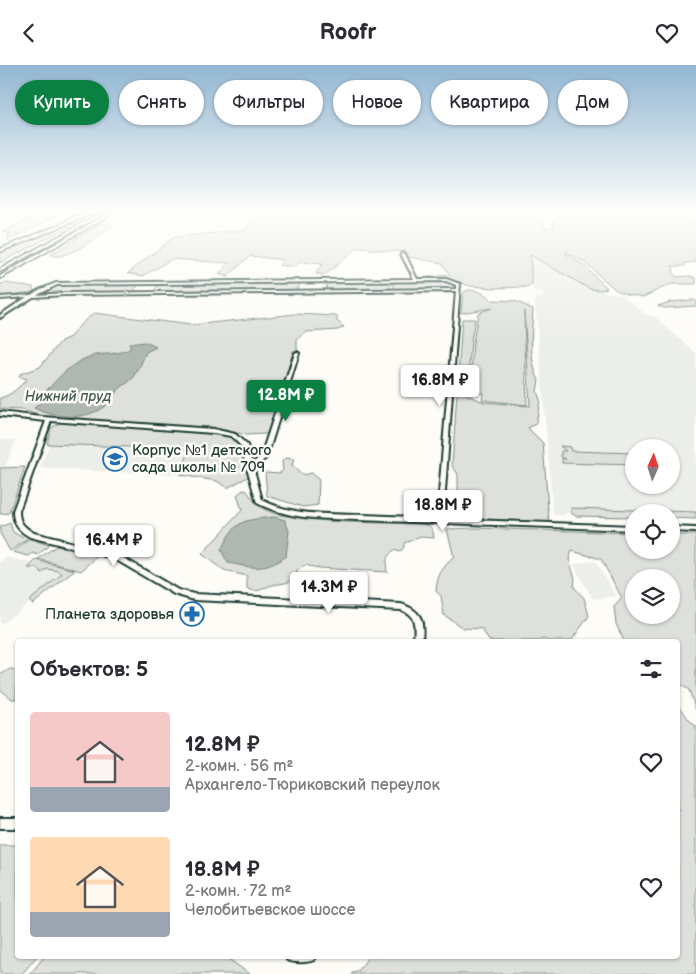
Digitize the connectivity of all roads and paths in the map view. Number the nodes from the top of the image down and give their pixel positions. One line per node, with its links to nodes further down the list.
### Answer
1 (20, 254): 5 (highway)
2 (30, 254): 6 (highway)
3 (40, 254): 7 (main road)
4 (403, 254): 8 (street)
5 (1, 265)
6 (0, 271)
7 (0, 278)
8 (416, 280): 9 (street); 11 (street)
9 (297, 281): 10 (street); 12 (street)
10 (137, 282): 13 (street); 14 (street)
11 (458, 290): 12 (street); 23 (street)
12 (294, 292): 13 (street)
13 (130, 294): 14 (street)
14 (33, 295): 15 (street); 17 (street)
15 (14, 297): 16 (street); 17 (street)
16 (0, 298)
17 (23, 301): 18 (street)
18 (0, 317)
19 (296, 353): 22 (street)
20 (0, 413): 21 (street)
21 (50, 420): 22 (street); 27 (street)
22 (249, 465): 23 (street)
23 (440, 521): 24 (street)
24 (625, 528)
25 (680, 529): 26 (street)
26 (696, 530)
27 (418, 639)
28 (0, 823): 29 (street)
29 (15, 823)

